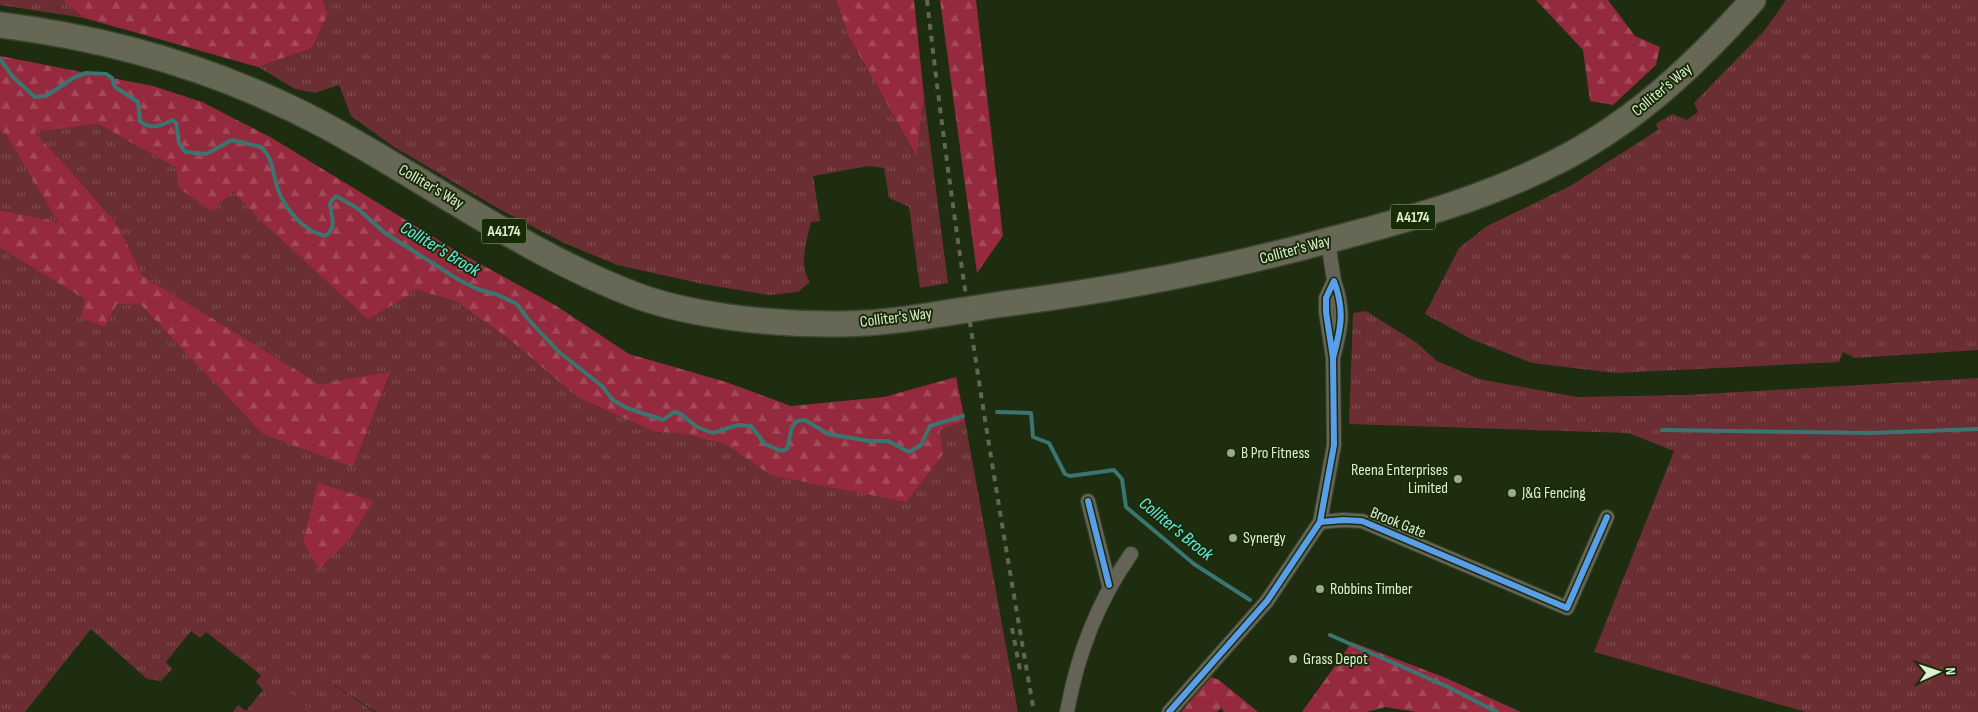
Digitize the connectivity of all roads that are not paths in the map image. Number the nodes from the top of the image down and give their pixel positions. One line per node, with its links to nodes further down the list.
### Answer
1 (1753, 0): 3 (highway, Colliter's Way / A4174)
2 (11, 27): 3 (highway, Colliter's Way / A4174)
3 (1328, 241): 6 (street)
4 (1088, 501): 8 (street)
5 (1606, 517): 6 (street, Brook Gate)
6 (1320, 522): 10 (street)
7 (1130, 554): 8 (street)
8 (1109, 585): 9 (street)
9 (1067, 712)
10 (1169, 712)

